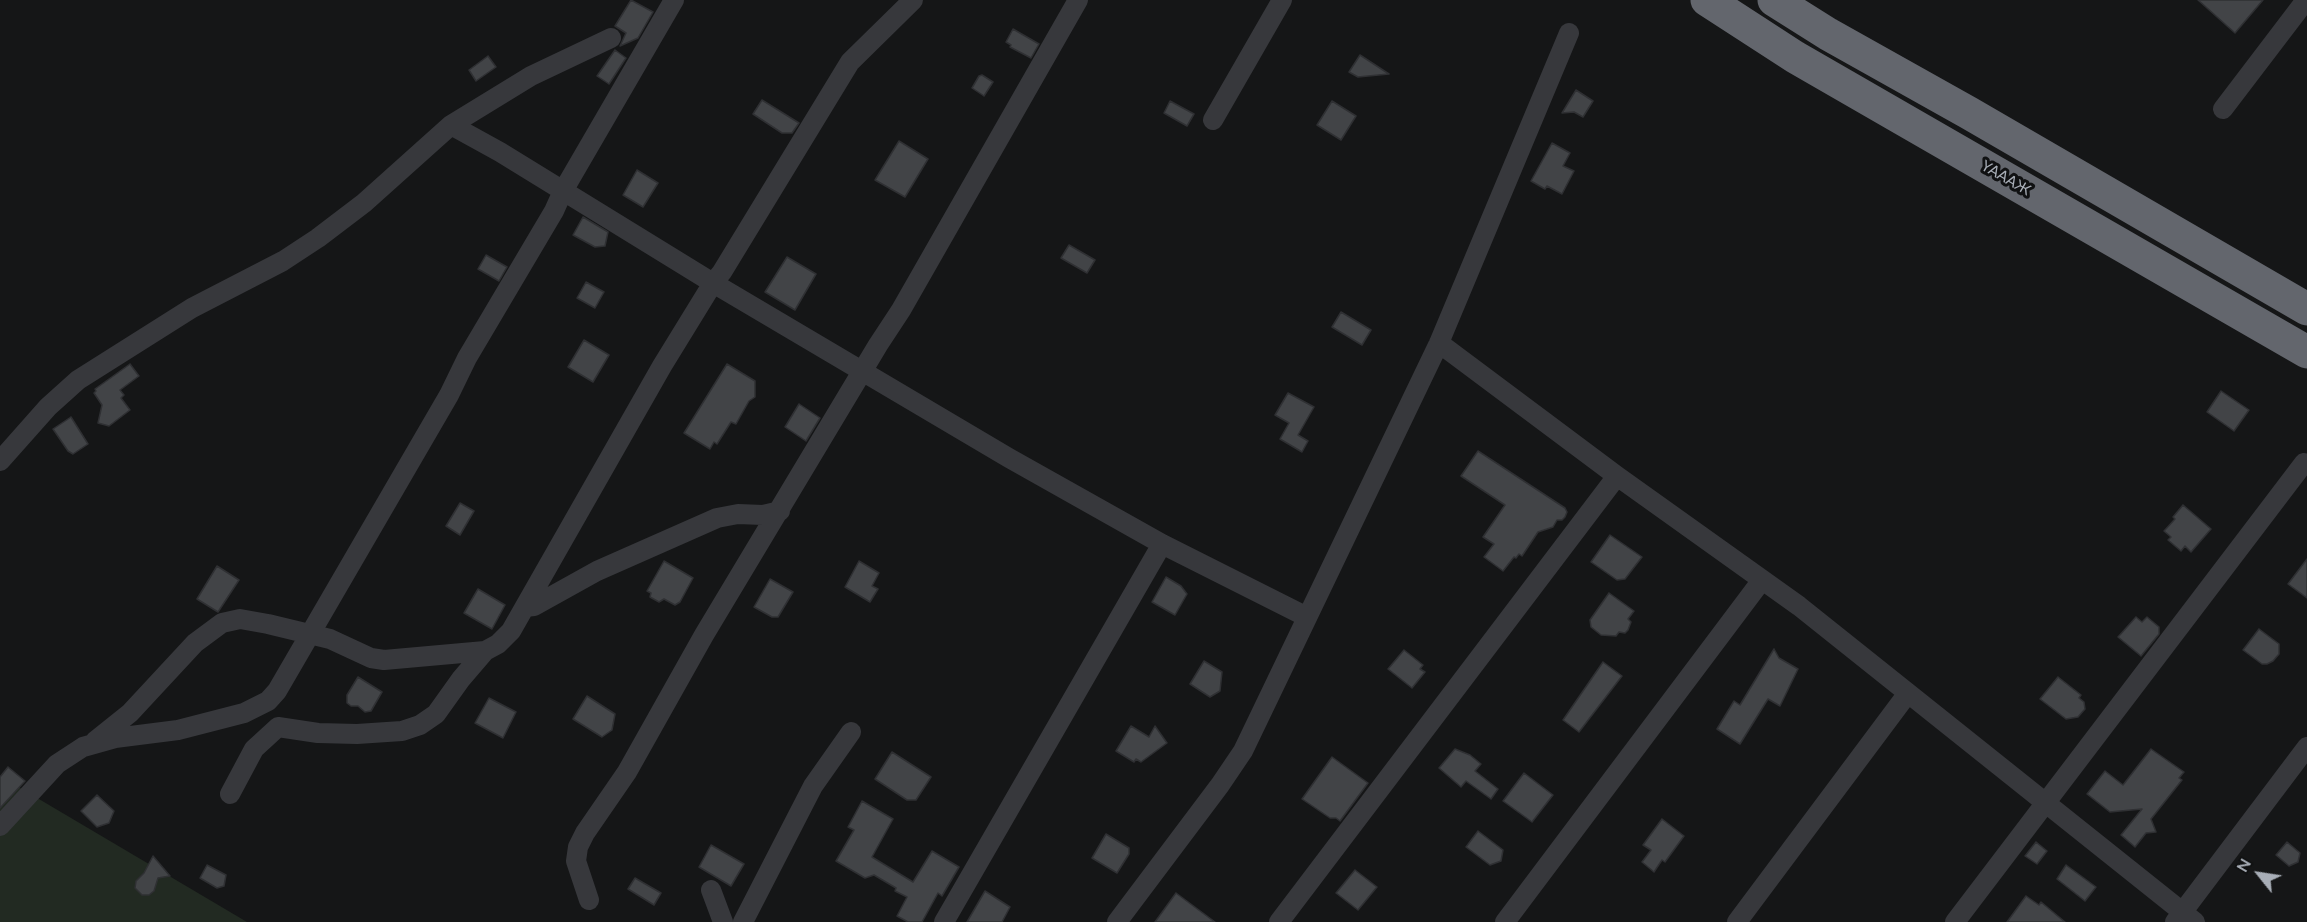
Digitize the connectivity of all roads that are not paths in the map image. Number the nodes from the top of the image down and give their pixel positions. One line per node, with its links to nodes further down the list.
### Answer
1 (674, 0): 13 (street)
2 (913, 0): 14 (street)
3 (1078, 0): 18 (street)
4 (1282, 0): 11 (street)
5 (1707, 0): 17 (highway, ҮАААЖ)
6 (1774, 0): 15 (highway)
7 (2306, 0): 10 (street)
8 (1569, 33): 16 (street)
9 (611, 38): 12 (street)
10 (2223, 109)
11 (1213, 120)
12 (451, 126): 13 (street); 19 (street)
13 (563, 191): 14 (street); 27 (street)
14 (713, 283): 18 (street); 25 (street)
15 (2307, 309)
16 (1439, 343): 21 (street); 26 (street)
17 (2307, 352)
18 (863, 370): 22 (street); 23 (street)
19 (0, 461)
20 (2304, 463): 34 (street)
21 (1617, 476): 24 (street); 43 (street)
22 (780, 511): 25 (street); 37 (street)
23 (1162, 544): 26 (street); 41 (street)
24 (1762, 580): 29 (street); 44 (street)
25 (525, 607): 28 (street)
26 (1307, 617): 42 (street)
27 (309, 634): 28 (street); 31 (street); 31 (street)
28 (485, 651): 33 (street)
29 (1908, 693): 34 (street); 45 (street)
30 (851, 732): 40 (street)
31 (90, 745): 35 (street)
32 (2307, 747): 38 (street)
33 (230, 794)
34 (2046, 802): 38 (street); 46 (street)
35 (0, 826)
36 (711, 890): 39 (street)
37 (589, 900)
38 (2184, 919)
39 (723, 922)
40 (743, 922)
41 (944, 922)
42 (1117, 922)
43 (1279, 922)
44 (1505, 922)
45 (1737, 922)
46 (1955, 922)

